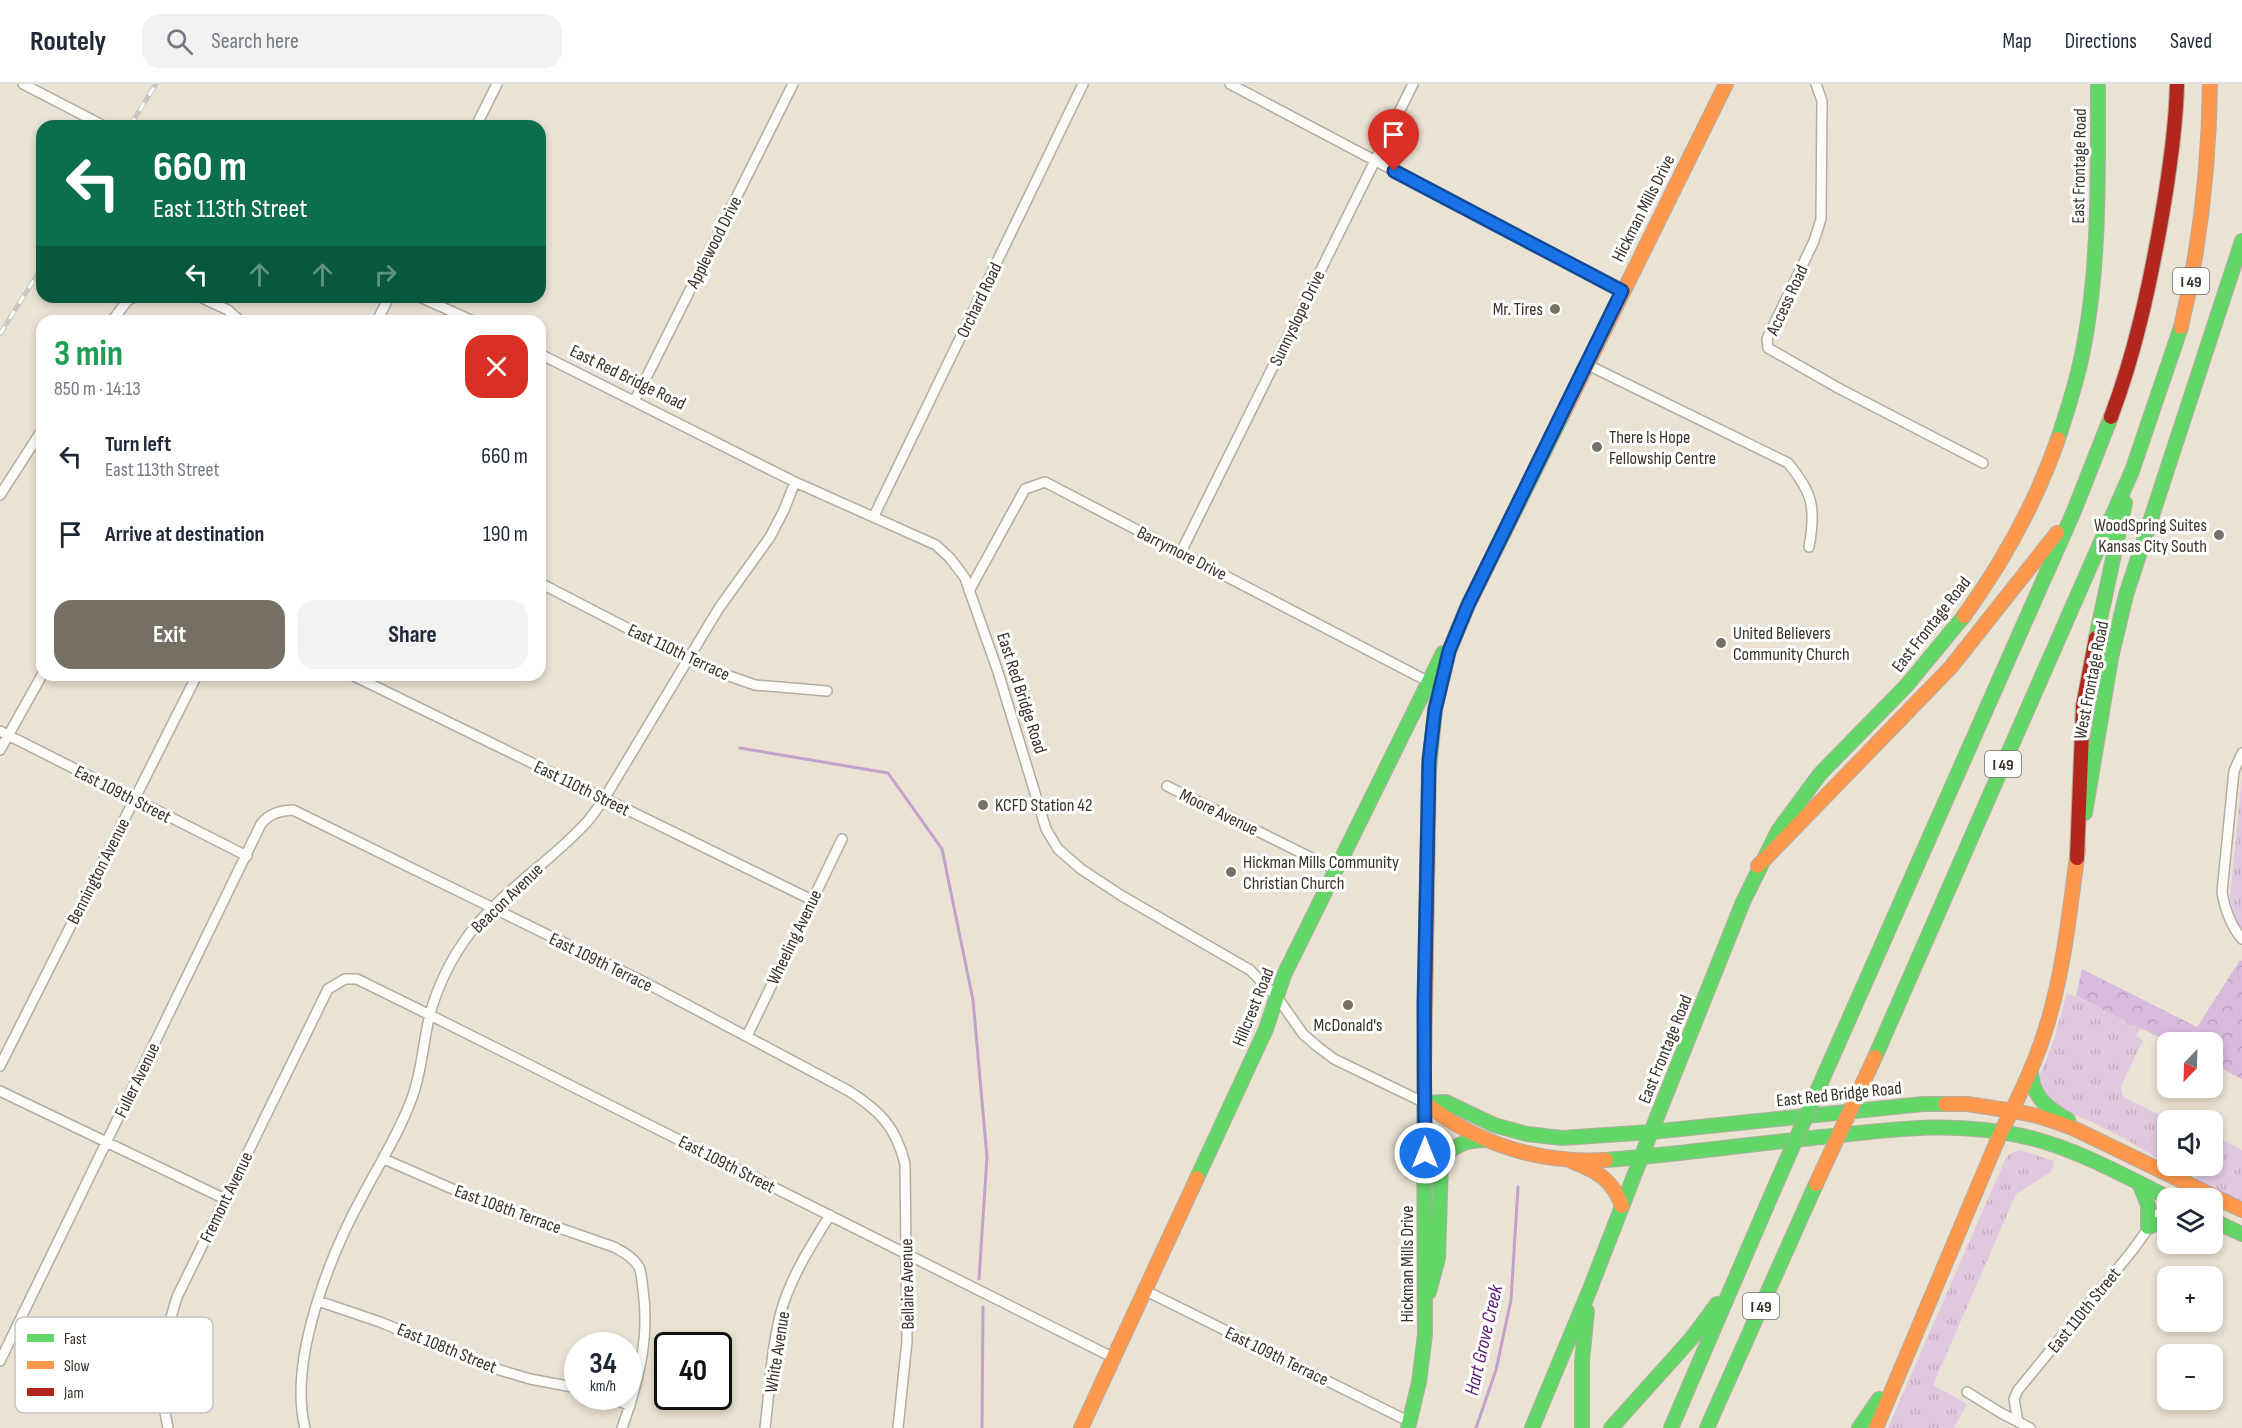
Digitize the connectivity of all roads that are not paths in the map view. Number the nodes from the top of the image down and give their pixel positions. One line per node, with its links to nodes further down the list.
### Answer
1 (23, 84): 12 (street)
2 (497, 84): 13 (street)
3 (793, 84): 23 (street, Applewood Drive)
4 (1083, 84): 30 (street, Orchard Road)
5 (1230, 84): 14 (street)
6 (1413, 84): 14 (street, Sunnyslope Drive)
7 (1726, 84): 16 (main road, Hickman Mills Drive)
8 (1816, 84): 25 (street, Access Road)
9 (2098, 84): 52 (main road, East Frontage Road)
10 (2177, 84): 29 (main road, I 49)
11 (2210, 84): 26 (main road, I 49)
12 (92, 120)
13 (479, 120)
14 (1374, 161): 16 (street); 32 (street, Sunnyslope Drive)
15 (2242, 240): 51 (main road, West Frontage Road)
16 (1622, 291): 22 (main road, Hickman Mills Drive)
17 (213, 303): 19 (street)
18 (433, 303): 20 (street)
19 (233, 315)
20 (460, 315)
21 (546, 357): 23 (street, East Red Bridge Road)
22 (1586, 364): 31 (street); 35 (main road, Hickman Mills Drive)
23 (635, 400): 27 (street, East Red Bridge Road)
24 (36, 439): 28 (street)
25 (1983, 463)
26 (2132, 471): 51 (main road); 119 (main road, I 49, bridge)
27 (795, 482): 30 (street, East Red Bridge Road); 36 (street, Beacon Avenue)
28 (0, 495)
29 (2074, 511): 52 (main road); 91 (main road, I 49, bridge)
30 (874, 516): 34 (street, East Red Bridge Road)
31 (1809, 547)
32 (1180, 552): 34 (street, Barrymore Drive); 40 (street, Barrymore Drive)
33 (546, 586): 36 (street, East 110th Terrace)
34 (969, 591): 58 (street, East Red Bridge Road)
35 (1468, 605): 40 (main road, Hillcrest Road)
36 (687, 659): 41 (street, East 110th Terrace); 46 (street, Beacon Avenue)
37 (38, 681): 42 (street)
38 (194, 681): 47 (street, Bennington Avenue)
39 (364, 681): 46 (street, East 110th Street)
40 (1434, 685): 53 (main road, Hillcrest Road); 64 (main road, Hickman Mills Drive)
41 (827, 691)
42 (4, 733): 43 (street); 47 (street, East 109th Street)
43 (0, 750)
44 (2242, 753): 56 (street)
45 (1167, 786): 53 (street, Moore Avenue)
46 (604, 799): 54 (street, East 110th Street); 55 (street, Beacon Avenue)
47 (134, 800): 50 (street, East 109th Street); 62 (street, Bennington Avenue)
48 (285, 811): 50 (street, Fuller Avenue); 55 (street, East 109th Terrace)
49 (842, 839): 54 (street, Wheeling Avenue)
50 (247, 856): 70 (street, Fuller Avenue)
51 (2077, 858): 61 (main road, West Frontage Road)
52 (1758, 866): 66 (main road, East Frontage Road)
53 (1336, 870): 58 (main road, Hillcrest Road)
54 (812, 900): 60 (street, Wheeling Avenue)
55 (492, 908): 59 (street, Beacon Avenue); 60 (street, East 109th Terrace)
56 (2242, 939)
57 (339, 982): 59 (street, East 109th Street); 80 (street, Fremont Avenue)
58 (1277, 997): 64 (street, East Red Bridge Road); 93 (main road, Hillcrest Road)
59 (430, 1015): 73 (street, Beacon Avenue); 84 (street, East 109th Street)
60 (747, 1036): 71 (street, East 109th Terrace)
61 (2032, 1065): 65 (main road, West Frontage Road); 69 (main road)
62 (0, 1066)
63 (0, 1091): 70 (street)
64 (1425, 1103): 66 (main road, East Red Bridge Road); 68 (main road, East Red Bridge Road); 95 (main road, Hickman Mills Drive)
65 (2013, 1111): 66 (main road, East Red Bridge Road); 67 (main road, West Frontage Road); 69 (main road, East Red Bridge Road)
66 (1651, 1132): 72 (main road, East Frontage Road)
67 (2001, 1132): 72 (main road, East Red Bridge Road); 75 (main road, East Red Bridge Road); 100 (main road, West Frontage Road)
68 (1490, 1140): 74 (main road, East Red Bridge Road); 95 (main road)
69 (2103, 1141): 76 (main road, East Red Bridge Road)
70 (107, 1142): 80 (street); 96 (street, Fuller Avenue)
71 (898, 1142): 90 (street, Bellaire Avenue)
72 (1642, 1156): 74 (main road, East Red Bridge Road); 82 (main road, East Frontage Road)
73 (384, 1159): 94 (street, Beacon Avenue); 101 (street, East 108th Terrace)
74 (1565, 1159): 82 (main road)
75 (2127, 1178): 76 (main road); 77 (main road, East Red Bridge Road)
76 (2183, 1181): 78 (main road, East Red Bridge Road)
77 (2140, 1185): 79 (main road, East Red Bridge Road); 88 (main road)
78 (2198, 1188)
79 (2157, 1193)
80 (225, 1199): 97 (street, Fremont Avenue)
81 (2223, 1200): 83 (main road, East Red Bridge Road)
82 (1622, 1206): 92 (main road, East Frontage Road)
83 (2242, 1210)
84 (830, 1215): 90 (street, East 109th Street); 112 (street, White Avenue)
85 (2157, 1215): 88 (street, East 110th Street)
86 (2157, 1224): 88 (main road)
87 (2223, 1225): 89 (main road)
88 (2148, 1227): 107 (street, East 110th Street)
89 (2242, 1234)
90 (906, 1253): 99 (street, East 109th Street); 113 (street, Bellaire Avenue)
91 (1733, 1282): 117 (main road); 118 (main road, I 49)
92 (1590, 1289): 115 (main road); 116 (main road)
93 (1144, 1290): 99 (main road, Hillcrest Road); 108 (street, East 109th Terrace)
94 (318, 1301): 103 (street, East 108th Street); 110 (street, Beacon Avenue)
95 (1425, 1305): 108 (main road, Hickman Mills Drive)
96 (21, 1317)
97 (170, 1317)
98 (15, 1330): 102 (street, Fuller Avenue)
99 (1113, 1357): 114 (main road, Hillcrest Road)
100 (1905, 1359): 120 (main road); 121 (main road)
101 (642, 1360)
102 (0, 1361)
103 (564, 1385)
104 (1966, 1392): 107 (street)
105 (629, 1410): 111 (street)
106 (165, 1413): 109 (street, Fremont Avenue)
107 (2018, 1422): 122 (street)
108 (1409, 1425)
109 (168, 1428)
110 (305, 1428)
111 (622, 1428)
112 (765, 1428)
113 (898, 1428)
114 (1081, 1428)
115 (1532, 1428)
116 (1582, 1428)
117 (1611, 1428)
118 (1671, 1428)
119 (1707, 1428)
120 (1859, 1428)
121 (1875, 1428)
122 (2030, 1428)

